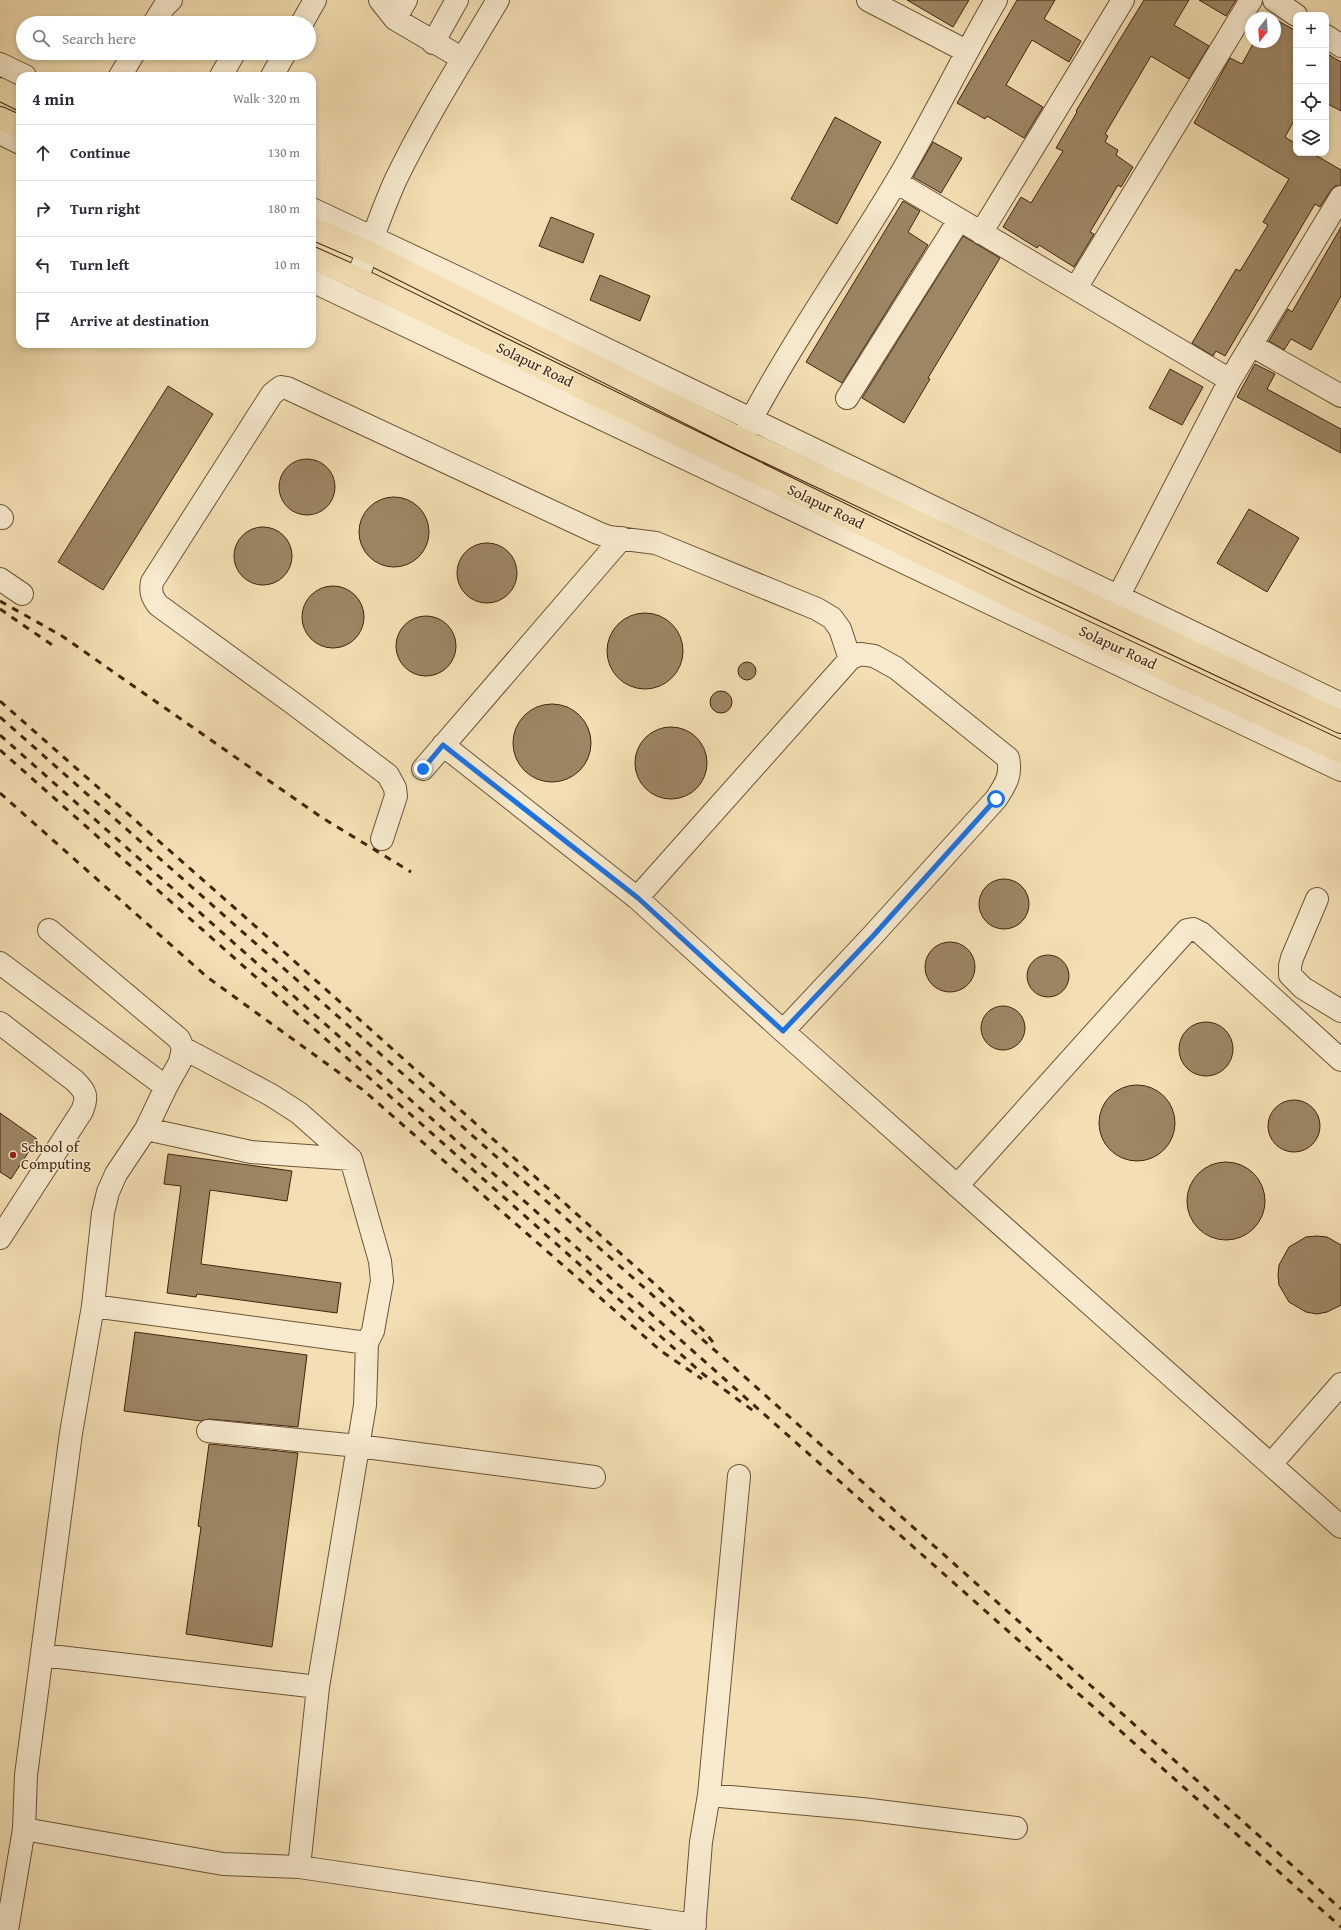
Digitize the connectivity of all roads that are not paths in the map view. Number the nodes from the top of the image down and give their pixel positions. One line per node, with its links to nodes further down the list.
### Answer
1 (172, 0): 13 (street)
2 (315, 0): 14 (street)
3 (380, 0): 15 (street)
4 (406, 0): 15 (street)
5 (457, 0): 17 (street)
6 (498, 0): 20 (street)
7 (868, 0): 19 (street)
8 (996, 0): 19 (street)
9 (1123, 0): 40 (street)
10 (1251, 0): 45 (street)
11 (1274, 0): 12 (street)
12 (1293, 13)
13 (158, 16)
14 (306, 16)
15 (395, 19): 17 (street)
16 (1329, 38): 18 (street)
17 (433, 43): 20 (street)
18 (1341, 46)
19 (966, 51): 35 (street)
20 (463, 59): 41 (street)
21 (130, 60): 26 (street)
22 (230, 60): 27 (street)
23 (282, 60): 28 (street)
24 (0, 64): 25 (street)
25 (17, 72)
26 (122, 72)
27 (223, 72)
28 (274, 72)
29 (0, 89): 30 (highway)
30 (16, 97)
31 (0, 118): 32 (highway)
32 (16, 125)
33 (0, 133): 34 (street)
34 (16, 141)
35 (896, 182): 38 (street); 50 (street)
36 (1341, 196): 46 (street)
37 (316, 211): 41 (street)
38 (959, 220): 40 (street); 49 (street)
39 (316, 229): 41 (highway, Solapur Road)
40 (981, 233): 45 (street)
41 (370, 245): 43 (street); 50 (street); 51 (highway, Solapur Road)
42 (316, 260): 43 (highway, Solapur Road)
43 (357, 278): 57 (highway, Solapur Road)
44 (316, 283): 64 (street)
45 (1076, 288): 47 (street)
46 (1251, 345): 47 (street); 48 (street)
47 (1230, 380): 56 (street)
48 (1341, 396)
49 (847, 398)
50 (751, 420): 51 (street); 56 (street)
51 (741, 439): 54 (highway, Solapur Road)
52 (622, 538): 58 (street); 61 (street); 65 (street)
53 (0, 578): 55 (street)
54 (1036, 578): 57 (highway); 60 (highway, Solapur Road)
55 (22, 594)
56 (1118, 597): 59 (street)
57 (1023, 603): 62 (highway, Solapur Road)
58 (850, 659): 66 (street); 72 (street)
59 (1341, 704)
60 (1341, 722)
61 (443, 745): 63 (street); 66 (street)
62 (1341, 752)
63 (423, 769)
64 (1341, 770)
65 (382, 839)
66 (638, 898): 72 (street)
67 (1317, 899): 70 (street)
68 (49, 930): 73 (street)
69 (0, 963): 75 (street)
70 (1341, 1012)
71 (0, 1023): 79 (street)
72 (783, 1031): 78 (street)
73 (183, 1048): 75 (street); 77 (street)
74 (1341, 1060): 78 (street)
75 (166, 1087): 76 (street)
76 (146, 1128): 77 (street); 80 (street)
77 (351, 1159): 81 (street)
78 (957, 1186): 85 (street)
79 (0, 1238)
80 (93, 1306): 81 (street); 89 (street)
81 (367, 1343): 84 (street)
82 (1341, 1384): 85 (street)
83 (208, 1431): 84 (street)
84 (358, 1446): 86 (street); 90 (street)
85 (1271, 1464): 88 (street)
86 (594, 1476)
87 (739, 1476): 91 (street)
88 (1341, 1527)
89 (42, 1655): 90 (street); 93 (street)
90 (318, 1687): 94 (street)
91 (709, 1795): 92 (street); 95 (street)
92 (1016, 1828)
93 (24, 1829): 94 (street); 96 (street)
94 (299, 1867): 95 (street)
95 (695, 1927)
96 (7, 1930)

